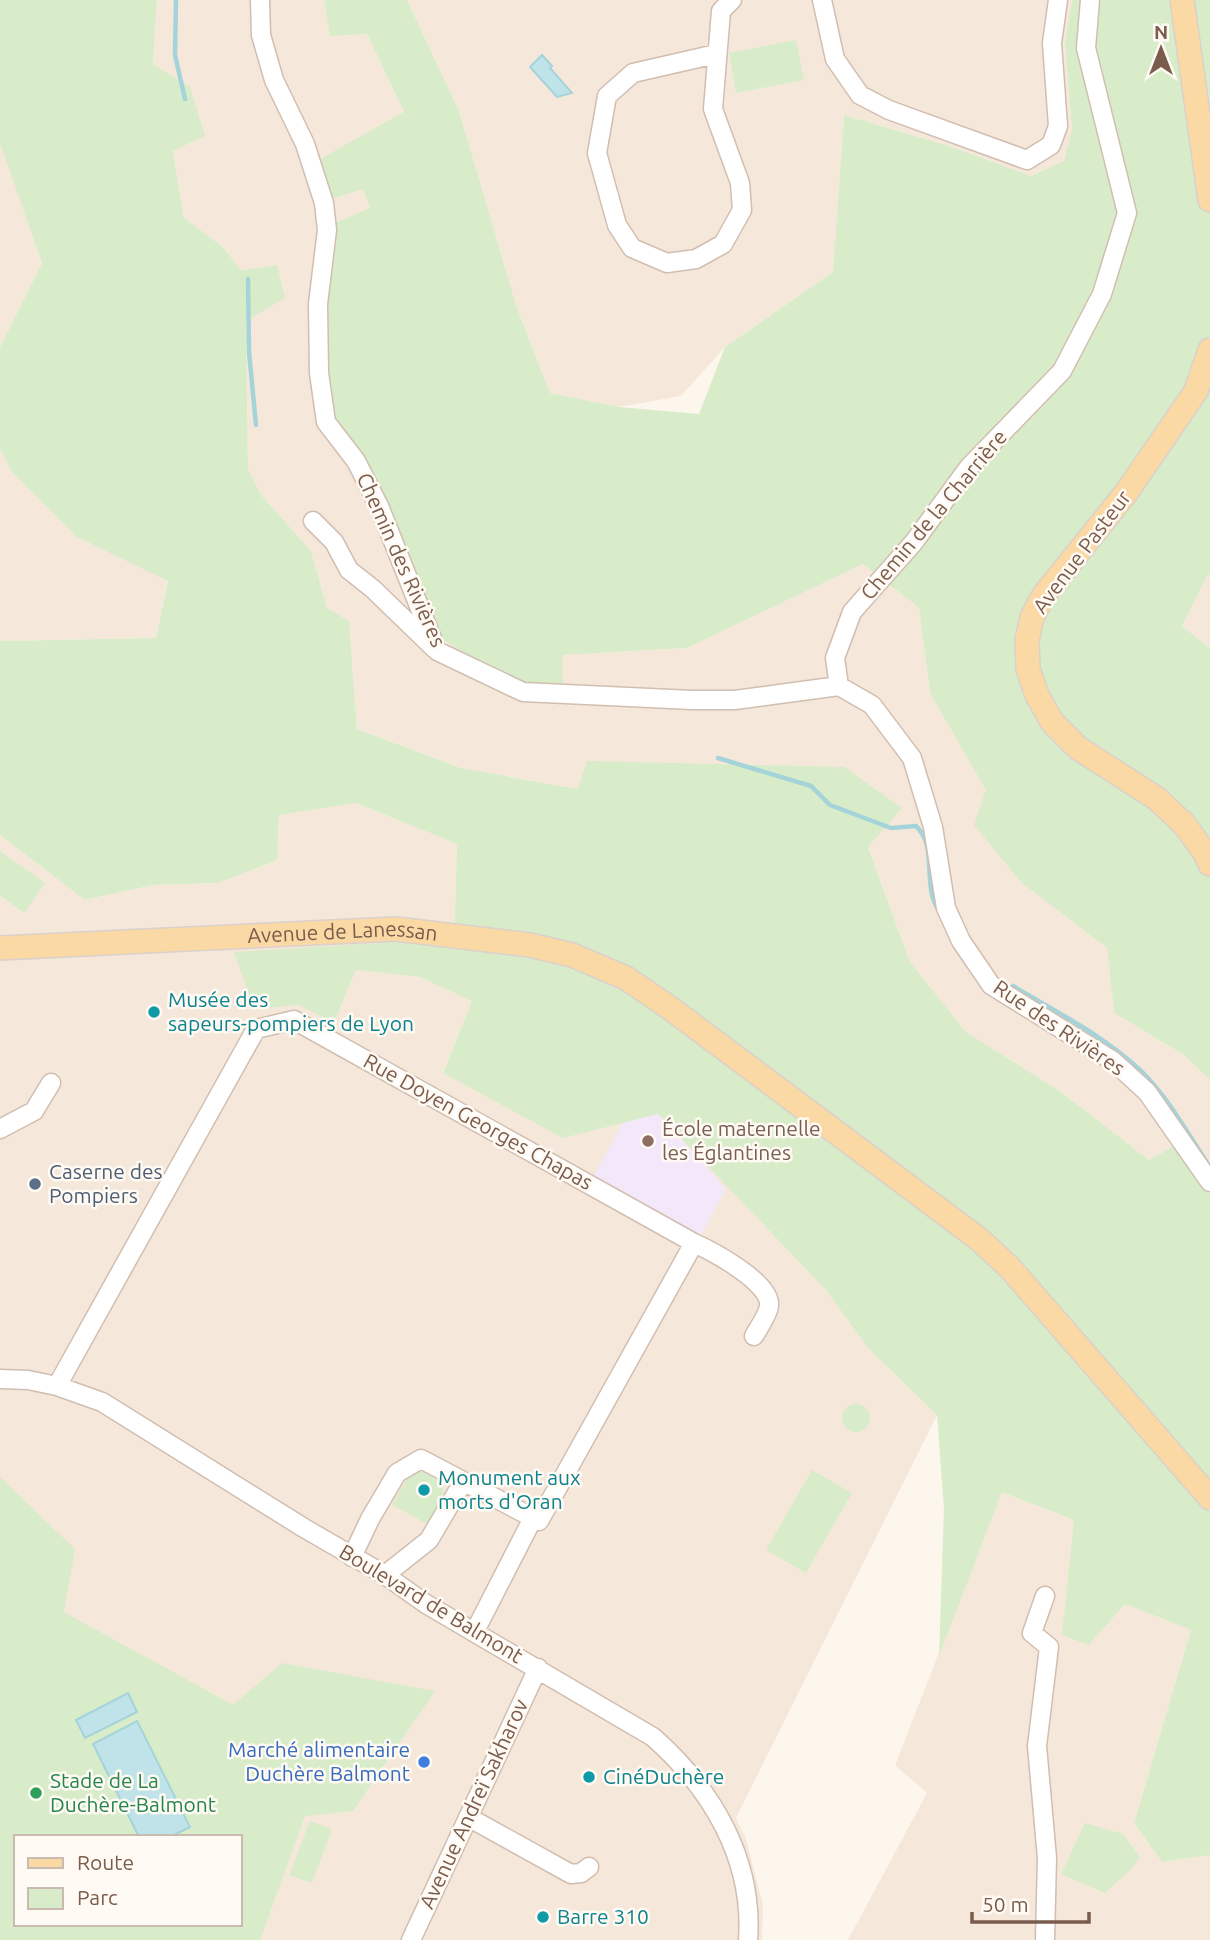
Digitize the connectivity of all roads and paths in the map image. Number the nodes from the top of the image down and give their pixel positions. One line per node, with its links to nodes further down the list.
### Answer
1 (260, 0): 11 (street, Chemin des Rivières)
2 (732, 0): 7 (street)
3 (822, 0): 4 (street)
4 (1058, 0)
5 (1090, 0): 12 (street, Chemin de la Charrière)
6 (1182, 0): 8 (main road)
7 (716, 54): 7 (street)
8 (1210, 200)
9 (1210, 350): 13 (main road, Avenue Pasteur)
10 (313, 521): 11 (street)
11 (438, 651): 12 (street, Chemin des Rivières)
12 (839, 685): 17 (street, Rue des Rivières)
13 (1210, 864)
14 (0, 948): 23 (main road, Avenue de Lanessan)
15 (51, 1083): 16 (street)
16 (0, 1129)
17 (1210, 1182)
18 (694, 1243): 19 (street, Rue Doyen Georges Chapas); 21 (street, Rue Doyen Georges Chapas); 24 (street)
19 (754, 1336)
20 (0, 1379): 21 (street, Boulevard de Balmont)
21 (57, 1386): 25 (street, Boulevard de Balmont)
22 (463, 1482): 24 (street); 25 (street); 26 (street)
23 (1210, 1498)
24 (533, 1518): 28 (street)
25 (352, 1557): 26 (street, Boulevard de Balmont)
26 (385, 1575): 28 (street, Boulevard de Balmont)
27 (1045, 1596): 34 (street)
28 (475, 1631): 29 (street, Boulevard de Balmont)
29 (538, 1668): 30 (street, Avenue Andreï Sakharov); 33 (street, Boulevard de Balmont)
30 (467, 1817): 31 (street); 32 (street, Avenue Andreï Sakharov)
31 (589, 1867)
32 (411, 1940)
33 (748, 1940)
34 (1045, 1940)

